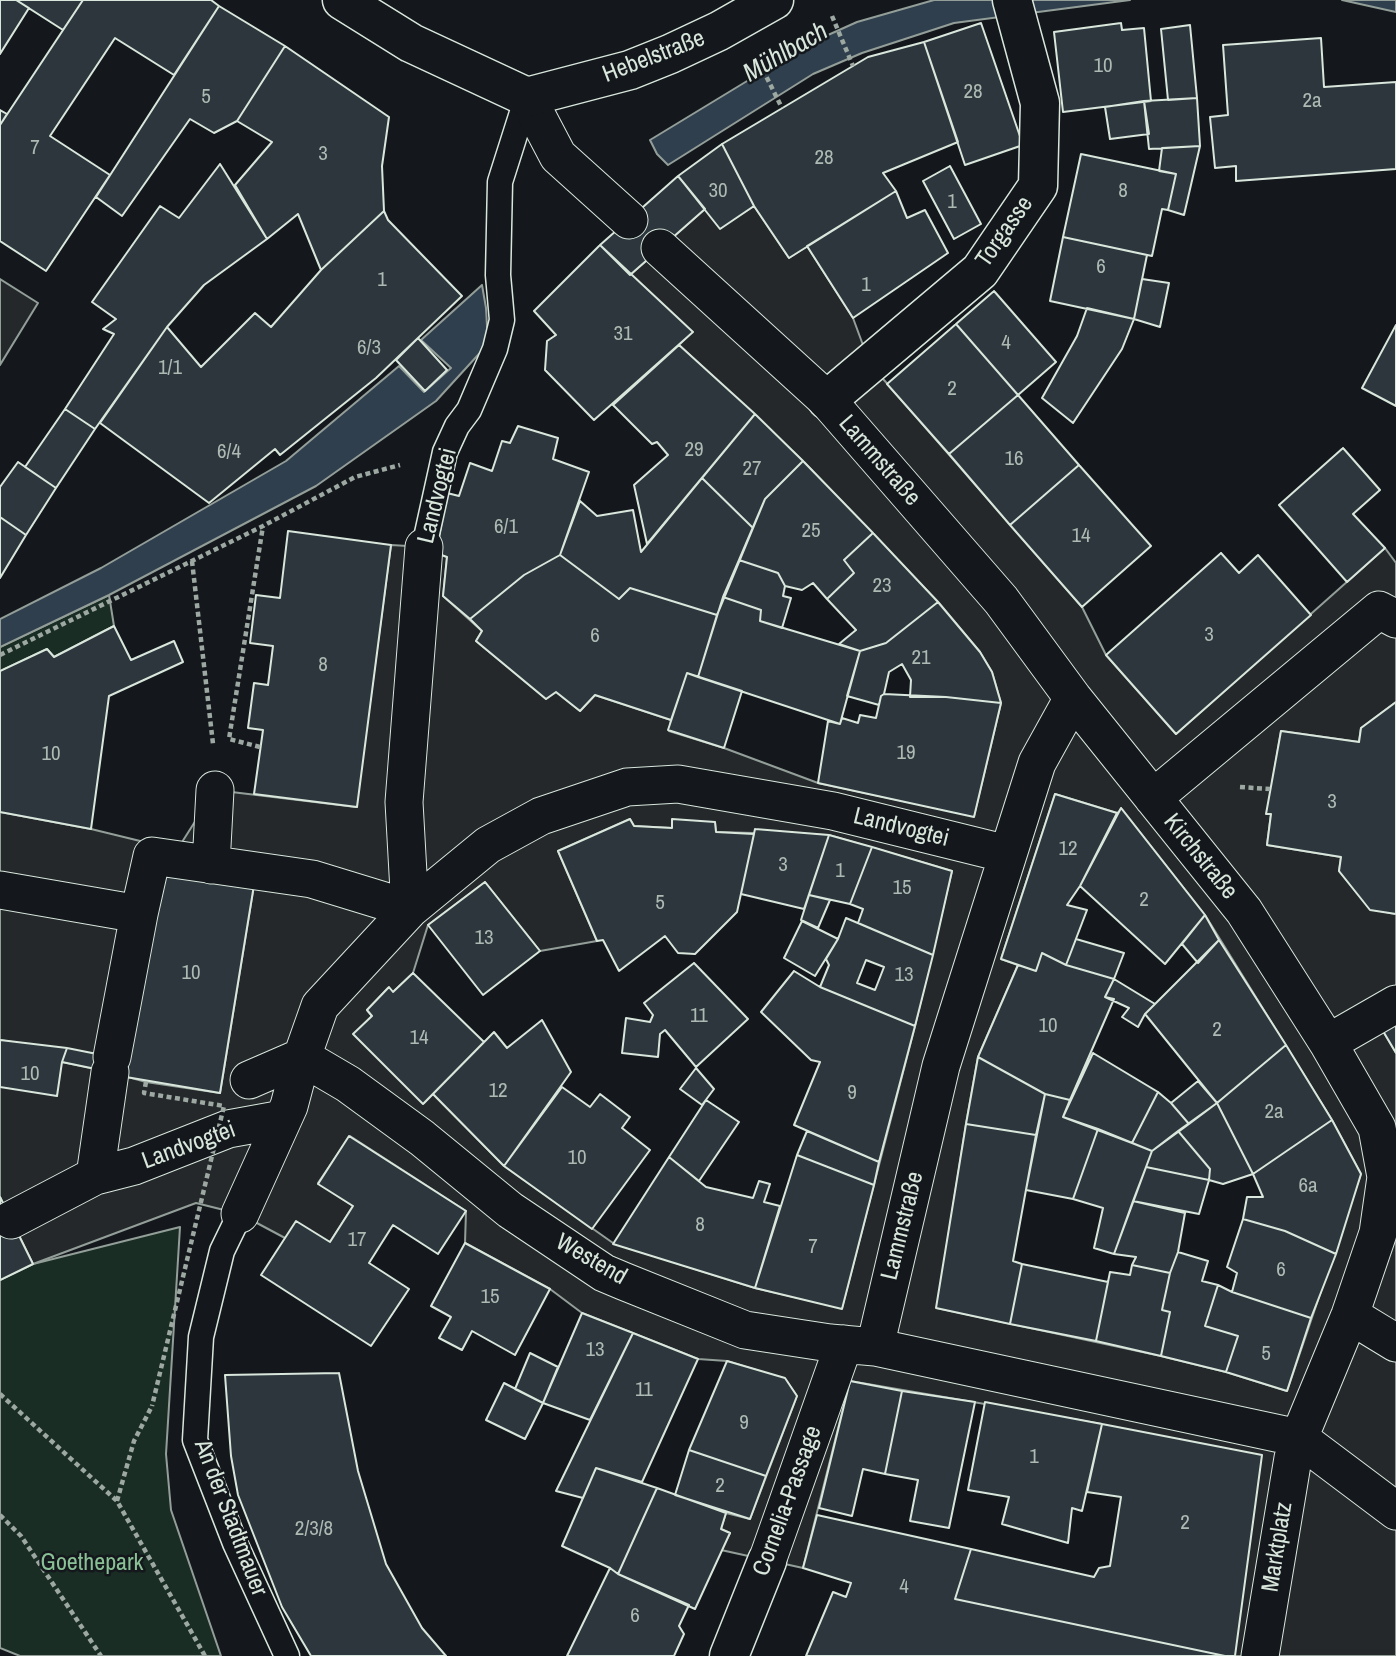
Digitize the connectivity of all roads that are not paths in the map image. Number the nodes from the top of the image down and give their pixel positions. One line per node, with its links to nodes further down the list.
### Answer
1 (342, 0): 4 (street)
2 (774, 0): 4 (street, Hebelstraße)
3 (1014, 9): 7 (street, Torgasse)
4 (527, 97): 5 (street); 8 (lane, Landvogtei)
5 (629, 220)
6 (660, 248): 7 (street, Lammstraße)
7 (827, 400): 10 (street, Lammstraße)
8 (424, 547): 16 (street, Landvogtei)
9 (1396, 619): 12 (street, Kirchstraße)
10 (1073, 698): 12 (street, Lammstraße); 13 (street, Lammstraße)
11 (215, 790): 14 (street)
12 (1153, 798): 19 (street, Kirchstraße)
13 (1007, 854): 16 (street, Landvogtei); 28 (street, Lammstraße)
14 (211, 865): 16 (street); 17 (street)
15 (0, 890): 17 (street)
16 (410, 909): 20 (street, Landvogtei)
17 (139, 914): 23 (street)
18 (1396, 1004): 19 (street)
19 (1328, 1043): 26 (street, Marktplatz)
20 (302, 1057): 21 (street); 22 (street, Landvogtei); 28 (street, Westend)
21 (249, 1080)
22 (283, 1119): 23 (street, Landvogtei); 24 (street, Landvogtei)
23 (95, 1176): 25 (street, Landvogtei)
24 (240, 1214): 32 (lane, An der Stadtmauer)
25 (11, 1220)
26 (1350, 1315): 27 (street); 29 (street, Marktplatz)
27 (1396, 1343)
28 (860, 1345): 29 (street); 31 (street, Cornelia-Passage)
29 (1299, 1438): 30 (street); 34 (street, Marktplatz)
30 (1396, 1511)
31 (767, 1560): 33 (street, Cornelia-Passage)
32 (287, 1656)
33 (729, 1656)
34 (1260, 1656)

